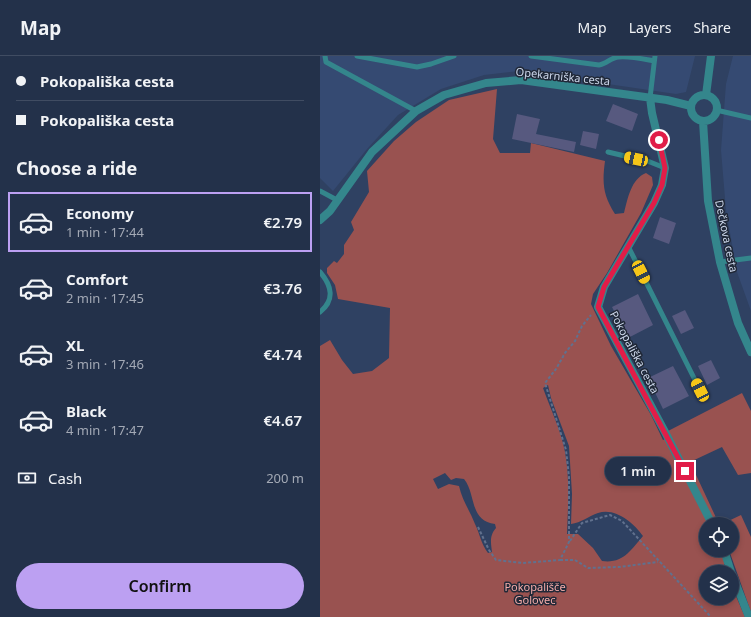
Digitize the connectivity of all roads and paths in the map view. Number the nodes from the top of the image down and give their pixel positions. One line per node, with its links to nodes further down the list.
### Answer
1 (320, 56): 8 (lane)
2 (325, 56): 8 (lane)
3 (357, 56): 4 (lane)
4 (454, 56)
5 (531, 56): 7 (lane)
6 (711, 56): 9 (street)
7 (655, 58): 10 (lane)
8 (326, 62): 13 (lane)
9 (706, 95): 11 (street); 12 (street)
10 (650, 98): 11 (street, Opekarniška cesta); 13 (street, Opekarniška cesta); 17 (street, Pokopališka cesta)
11 (691, 106): 15 (street)
12 (716, 110): 14 (lane); 15 (street)
13 (416, 111): 19 (street, Opekarniška cesta)
14 (751, 118)
15 (704, 121): 23 (street, Dečkova cesta)
16 (608, 152): 17 (lane)
17 (665, 168): 21 (street, Pokopališka cesta)
18 (320, 190): 19 (lane)
19 (337, 200): 20 (street, Opekarniška cesta)
20 (320, 220)
21 (628, 246): 25 (street, Pokopališka cesta); 28 (lane)
22 (751, 258): 23 (lane)
23 (720, 262): 27 (street, Dečkova cesta)
24 (320, 272): 26 (lane)
25 (598, 307): 29 (street, Pokopališka cesta); 31 (path)
26 (320, 312)
27 (751, 352)
28 (700, 390)
29 (708, 517)
30 (478, 528): 32 (path)
31 (569, 542): 32 (path); 33 (path)
32 (560, 560): 33 (path)
33 (659, 562): 35 (path)
34 (739, 591): 36 (street)
35 (711, 617)
36 (749, 617)

